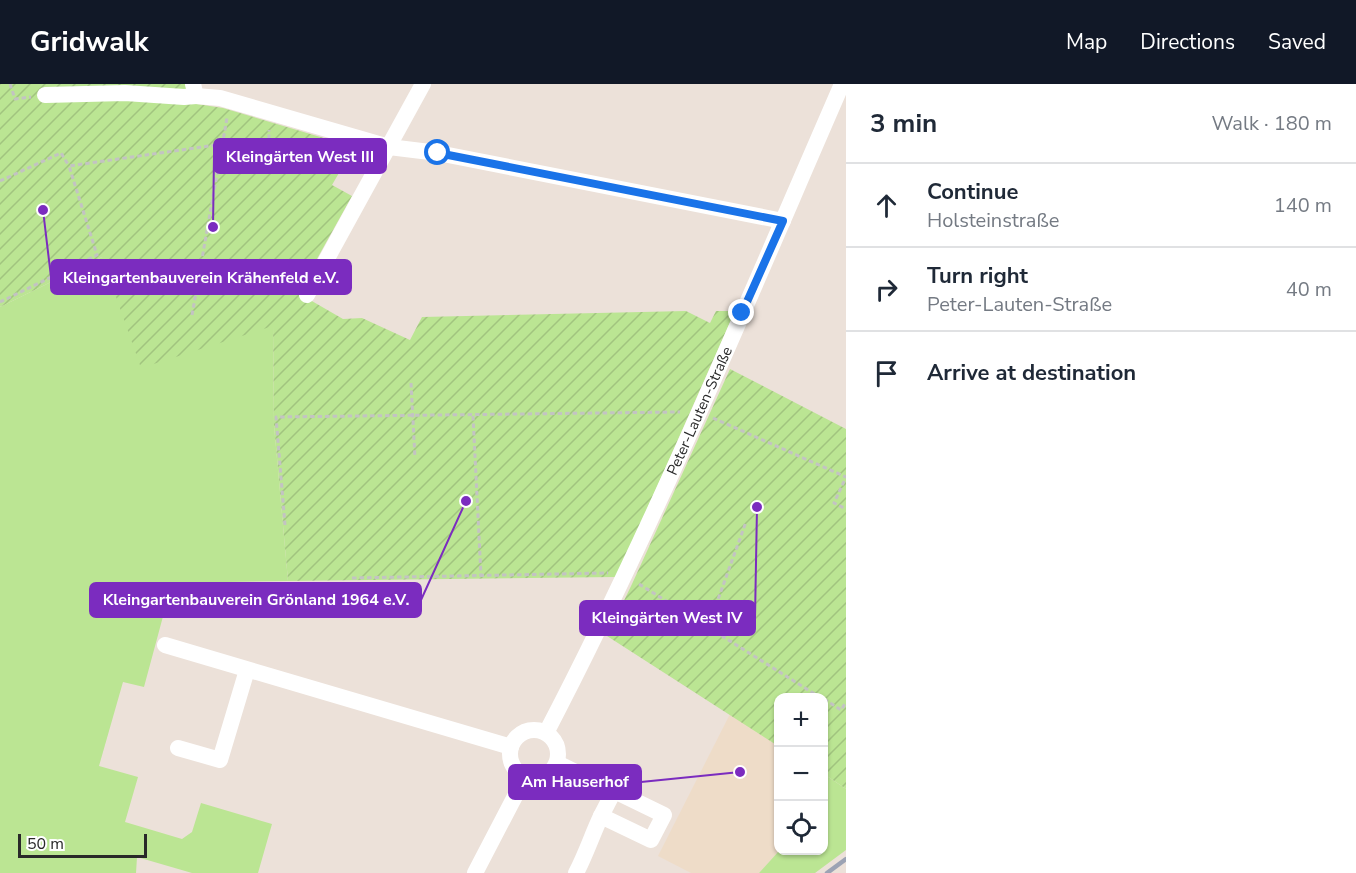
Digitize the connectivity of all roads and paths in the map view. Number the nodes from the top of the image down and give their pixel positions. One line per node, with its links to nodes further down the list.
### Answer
1 (10, 84): 5 (path)
2 (423, 84): 9 (street)
3 (842, 84): 13 (street, Peter-Lauten-Straße)
4 (194, 90): 5 (street); 6 (street)
5 (45, 95)
6 (230, 101): 8 (path); 9 (street)
7 (270, 123): 11 (path)
8 (223, 144): 10 (path); 15 (path)
9 (389, 147): 13 (street); 16 (street)
10 (69, 166): 12 (path); 17 (path)
11 (268, 170)
12 (0, 182)
13 (783, 221): 20 (street, Peter-Lauten-Straße)
14 (273, 271): 15 (path)
15 (198, 279): 18 (path)
16 (307, 296)
17 (0, 302)
18 (192, 315)
19 (411, 383): 21 (path)
20 (698, 411): 22 (path); 24 (path); 27 (street, Peter-Lauten-Straße)
21 (413, 416): 22 (path); 23 (path); 26 (path)
22 (473, 416): 28 (path)
23 (415, 458)
24 (846, 509)
25 (746, 522): 30 (path)
26 (285, 525)
27 (625, 575): 29 (path); 30 (path); 36 (street, Peter-Lauten-Straße)
28 (481, 576)
29 (352, 578)
30 (708, 627): 33 (path)
31 (165, 645): 32 (street)
32 (247, 670): 37 (street); 38 (street)
33 (814, 693)
34 (828, 702): 35 (path)
35 (846, 702)
36 (546, 733): 37 (street); 39 (street)
37 (511, 747): 40 (street)
38 (178, 748)
39 (557, 763): 40 (street); 41 (street)
40 (525, 777): 43 (street)
41 (614, 791): 42 (street); 42 (street)
42 (601, 816): 44 (street)
43 (475, 873)
44 (576, 873)

